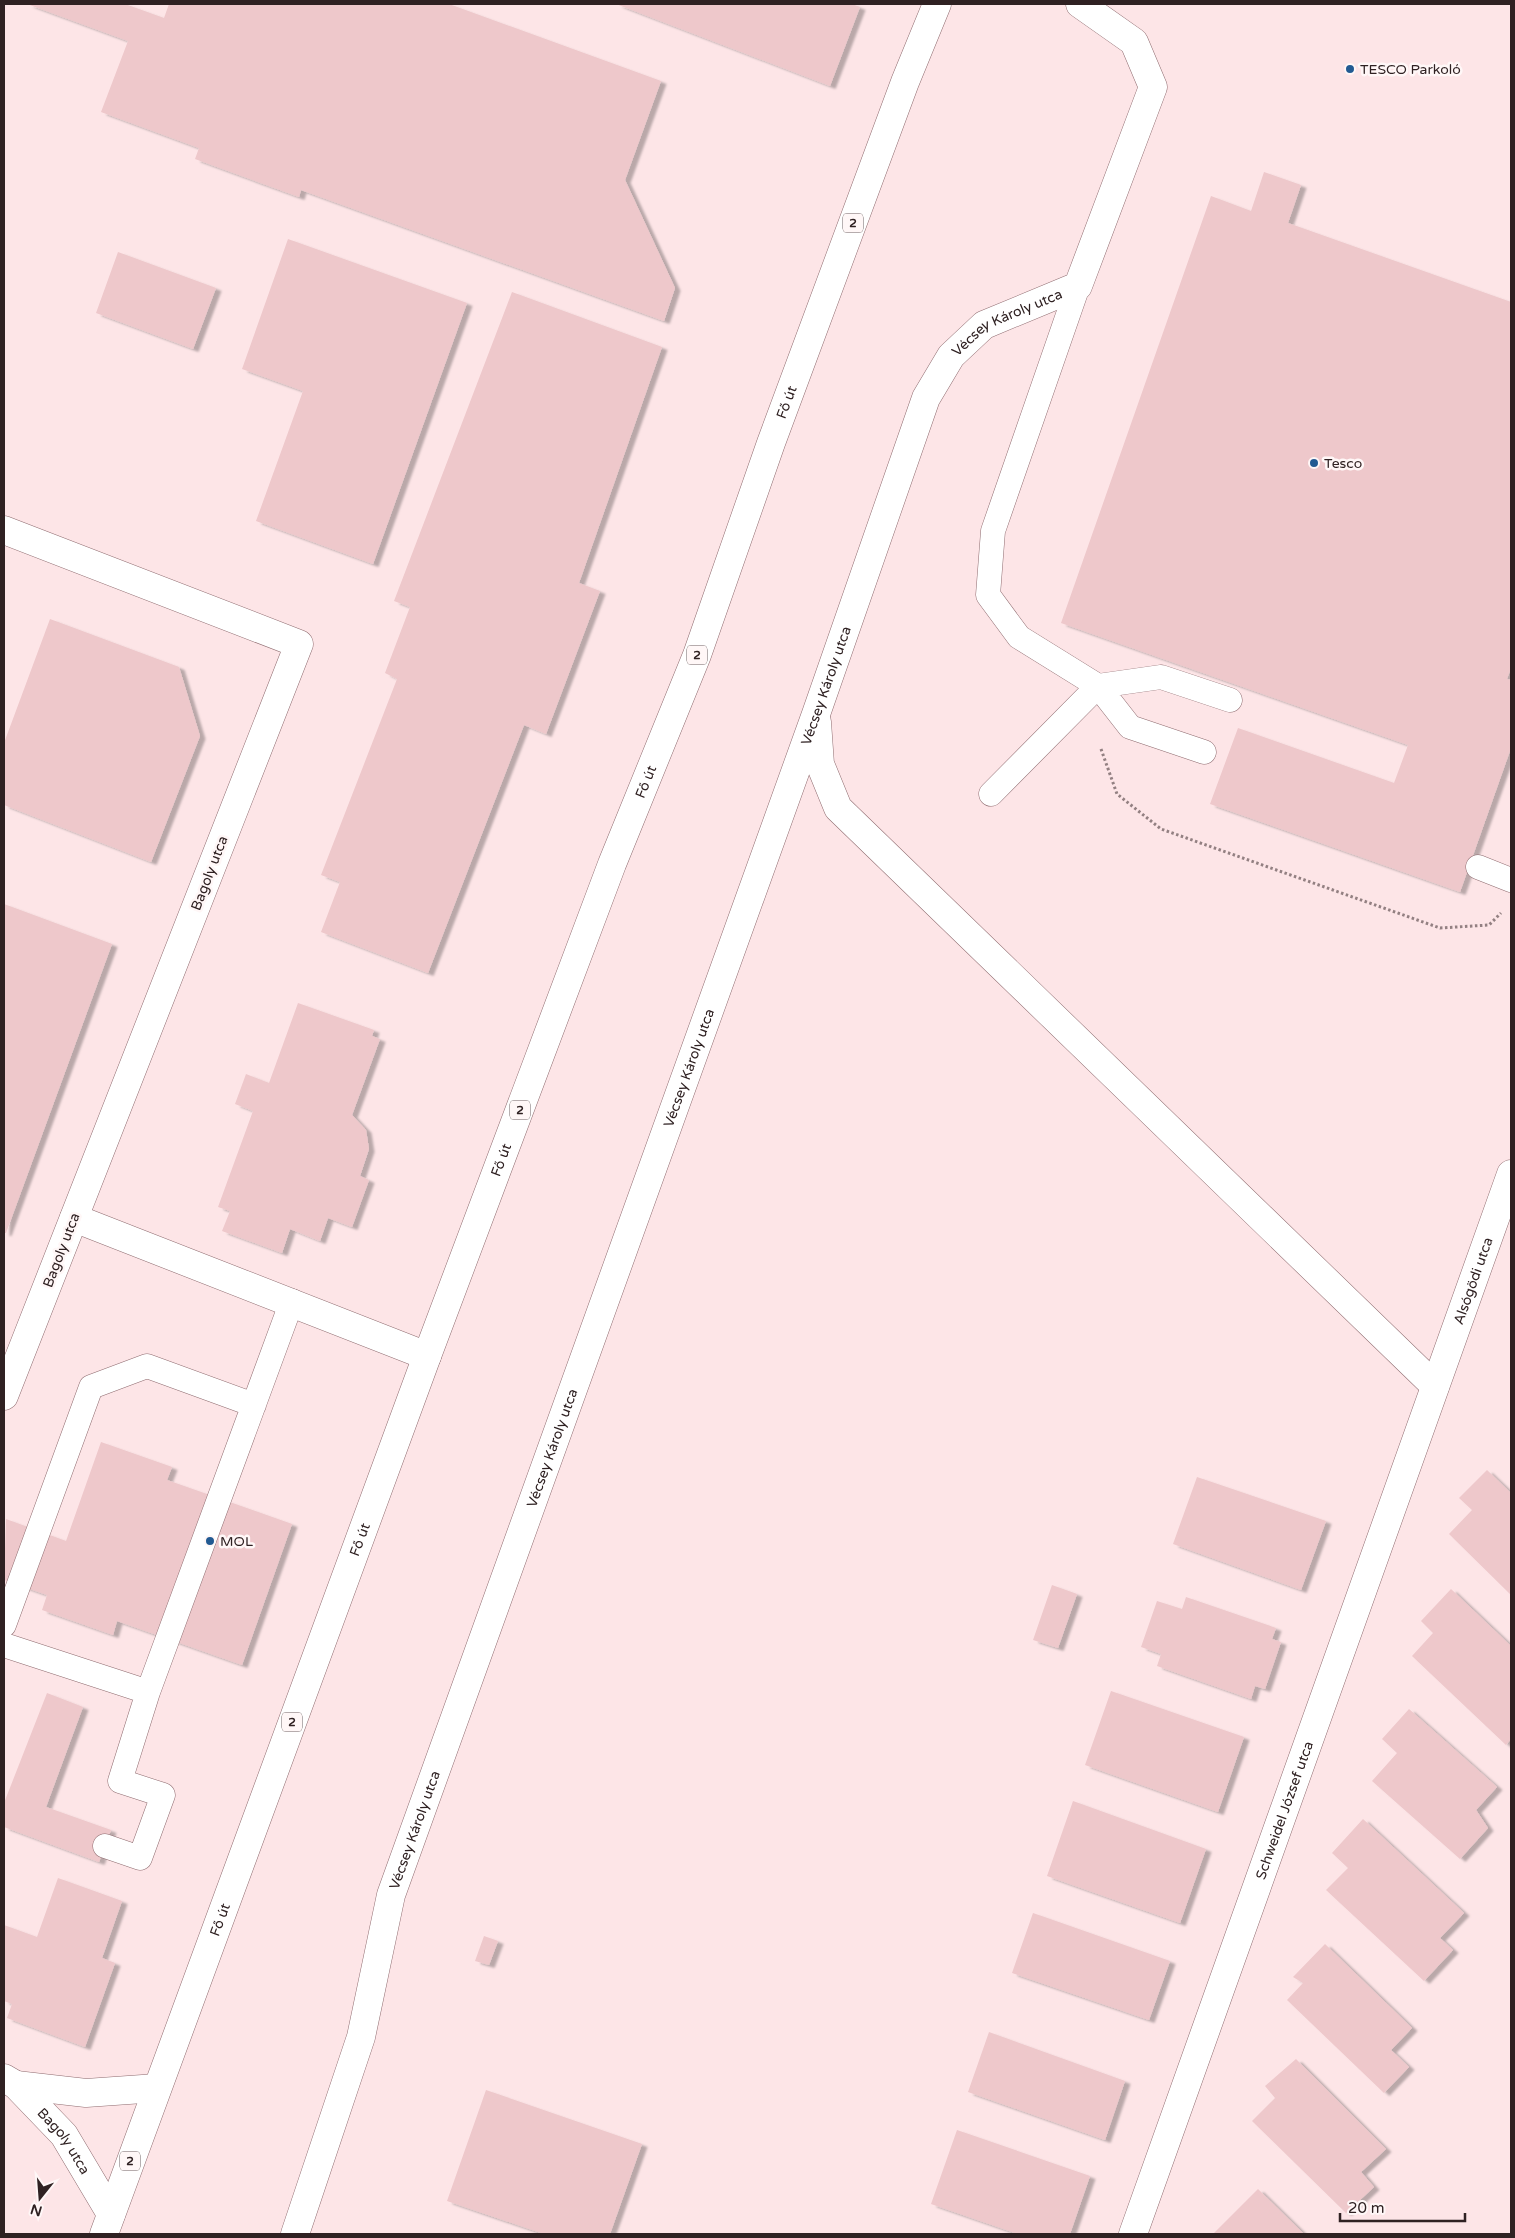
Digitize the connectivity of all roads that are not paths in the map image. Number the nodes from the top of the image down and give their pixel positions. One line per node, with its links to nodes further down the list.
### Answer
1 (936, 4): 15 (street, Fő út / 2)
2 (1080, 4): 3 (street, Vécsey Károly utca)
3 (1078, 286): 5 (lane); 7 (street, Vécsey Károly utca)
4 (4, 530): 13 (street, Bagoly utca)
5 (1098, 686): 6 (lane); 8 (lane); 9 (lane)
6 (1230, 700)
7 (816, 714): 16 (street); 26 (street, Vécsey Károly utca)
8 (1204, 752)
9 (991, 794)
10 (1478, 867): 11 (lane)
11 (1511, 880)
12 (1511, 1174): 16 (street, Alsógödi utca)
13 (74, 1218): 14 (street); 17 (street, Bagoly utca)
14 (292, 1301): 15 (street); 18 (lane)
15 (427, 1356): 24 (street, Fő út / 2)
16 (1435, 1386): 27 (street, Schweidel József utca)
17 (4, 1396)
18 (254, 1405): 19 (lane); 21 (lane)
19 (4, 1625)
20 (4, 1646): 21 (lane)
21 (148, 1692): 22 (lane)
22 (105, 1846)
23 (10, 2082): 24 (street); 25 (street, Bagoly utca)
24 (157, 2088): 25 (street, Fő út / 2)
25 (108, 2224)
26 (295, 2234)
27 (1133, 2234)

